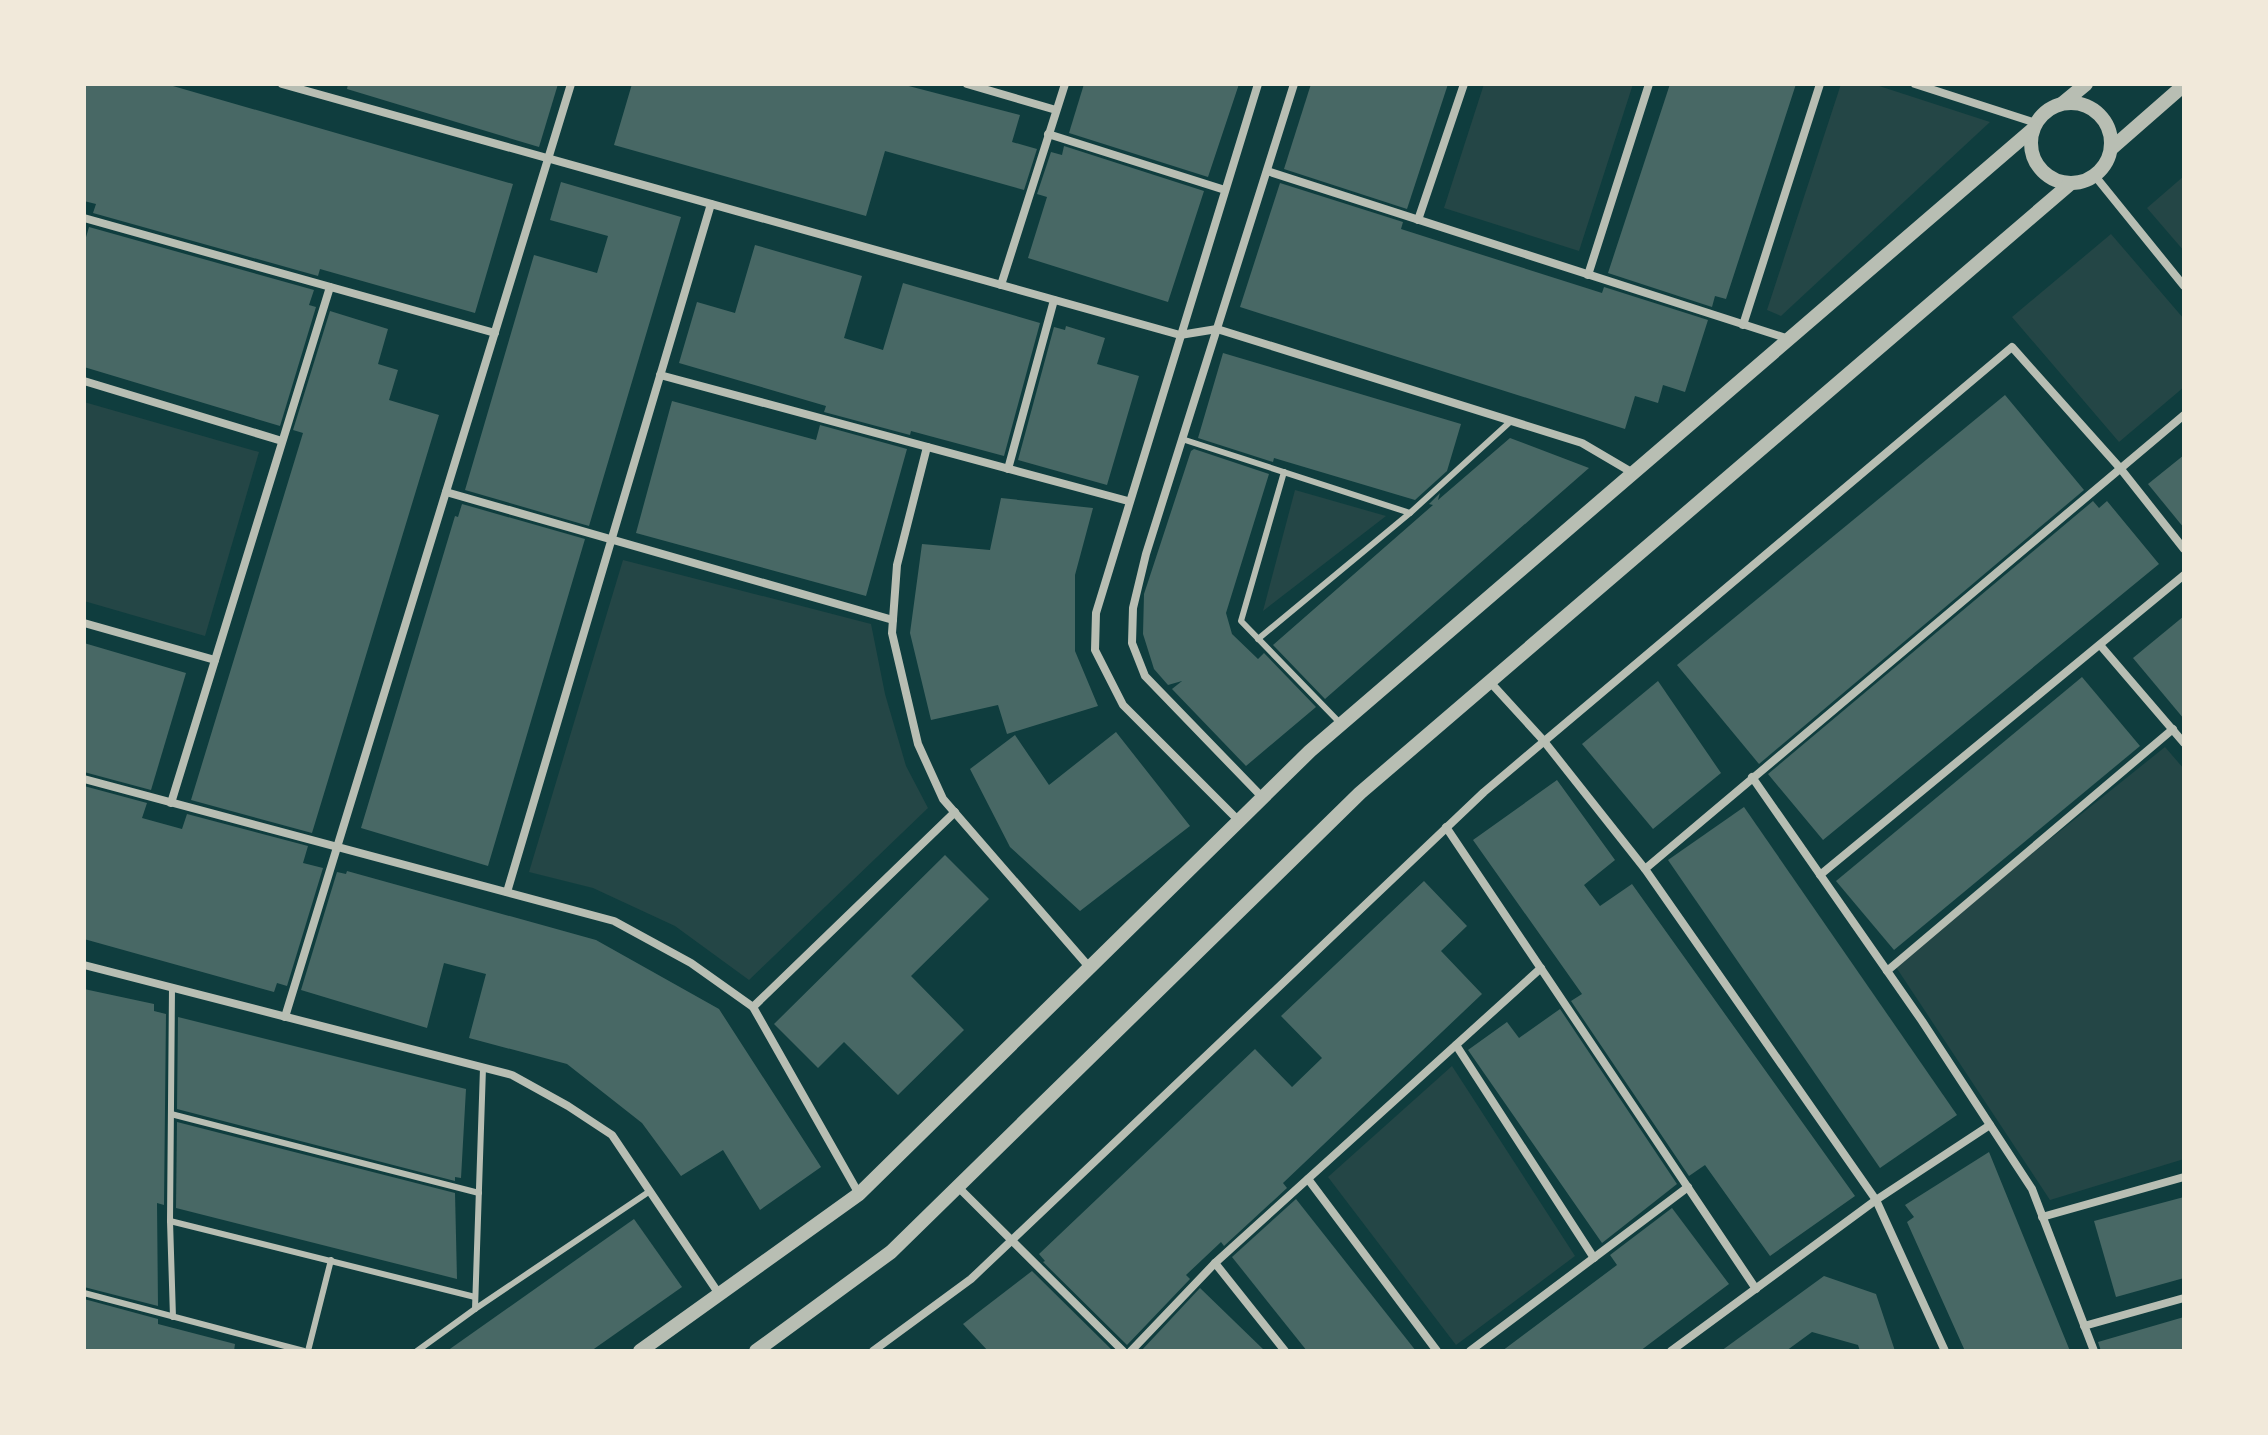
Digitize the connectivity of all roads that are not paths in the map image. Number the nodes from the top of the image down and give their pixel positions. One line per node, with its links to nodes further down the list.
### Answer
1 (282, 84): 18 (street)
2 (571, 84): 18 (street)
3 (967, 84): 14 (street)
4 (1065, 84): 14 (street)
5 (1258, 84): 22 (street)
6 (1294, 84): 19 (street)
7 (1464, 84): 25 (street)
8 (1649, 84): 26 (street)
9 (1820, 84): 31 (street)
10 (1915, 84): 15 (street)
11 (2086, 84): 13 (street)
12 (2184, 85): 17 (street)
13 (2063, 103): 15 (street); 17 (street)
14 (1056, 110): 16 (street)
15 (2034, 126): 21 (street); 35 (street)
16 (1048, 134): 22 (street); 27 (street)
17 (2112, 148): 20 (street)
18 (548, 159): 23 (street); 33 (street)
19 (1267, 171): 25 (street); 32 (street)
20 (2095, 176): 21 (street); 28 (street)
21 (2070, 184): 58 (street)
22 (1225, 190): 34 (street)
23 (711, 204): 27 (street); 36 (street)
24 (84, 218): 29 (street)
25 (1418, 220): 26 (street)
26 (1588, 275): 31 (street)
27 (1001, 285): 30 (street)
28 (2184, 286)
29 (330, 287): 33 (street); 41 (street)
30 (1054, 300): 34 (street); 44 (street)
31 (1743, 325): 35 (street)
32 (1217, 329): 34 (street); 39 (street); 40 (street)
33 (495, 333): 47 (street)
34 (1180, 335): 48 (street)
35 (1789, 339): 46 (street)
36 (660, 375): 42 (street); 50 (street)
37 (84, 381): 41 (street)
38 (2184, 415): 43 (street)
39 (1511, 421): 46 (street); 49 (lane)
40 (1182, 439): 45 (lane); 65 (street)
41 (282, 441): 57 (street)
42 (927, 447): 44 (street); 53 (street)
43 (2120, 468): 51 (street); 61 (street); 63 (street)
44 (1008, 469): 48 (street)
45 (1284, 472): 49 (lane); 55 (lane)
46 (1633, 473): 59 (street)
47 (446, 492): 50 (street); 70 (street)
48 (1128, 501): 68 (street)
49 (1410, 513): 55 (lane)
50 (612, 539): 53 (street); 73 (street)
51 (2184, 549)
52 (2184, 575): 56 (street)
53 (893, 620): 67 (street)
54 (84, 623): 57 (street)
55 (1258, 639): 59 (lane)
56 (2100, 645): 60 (street); 72 (street)
57 (215, 660): 66 (street)
58 (1490, 682): 61 (street); 87 (street)
59 (1341, 724): 65 (street)
60 (2173, 729): 62 (street); 77 (street)
61 (1543, 740): 69 (street); 71 (street)
62 (2184, 743)
63 (1752, 777): 71 (street); 72 (street)
64 (84, 779): 66 (street)
65 (1263, 798): 68 (street)
66 (171, 803): 70 (street)
67 (955, 812): 75 (street); 79 (street)
68 (1239, 821): 75 (street)
69 (1446, 827): 76 (street); 95 (street)
70 (338, 846): 73 (street); 80 (street)
71 (1645, 869): 92 (street)
72 (1820, 875): 77 (street)
73 (507, 892): 79 (street)
74 (84, 965): 78 (street)
75 (1090, 968): 91 (street)
76 (1541, 968): 81 (street); 88 (street)
77 (1887, 971): 84 (street)
78 (172, 988): 80 (street); 83 (lane)
79 (753, 1007): 91 (street)
80 (285, 1017): 82 (street)
81 (1456, 1045): 86 (street); 96 (street)
82 (483, 1068): 89 (street); 90 (lane)
83 (171, 1114): 90 (lane); 94 (lane)
84 (1990, 1125): 92 (street); 93 (street)
85 (2184, 1177): 93 (street)
86 (1308, 1179): 98 (street); 115 (street)
87 (958, 1187): 95 (street); 110 (street)
88 (1688, 1187): 96 (street); 99 (street)
89 (650, 1191): 101 (street); 104 (lane)
90 (479, 1193): 102 (lane)
91 (859, 1194): 101 (street)
92 (1876, 1200): 99 (street); 118 (street)
93 (2042, 1217): 106 (street)
94 (170, 1221): 97 (lane); 105 (lane)
95 (1011, 1242): 111 (street); 112 (street)
96 (1594, 1258): 116 (street)
97 (331, 1260): 102 (lane); 107 (lane)
98 (1215, 1263): 113 (street); 114 (street)
99 (1756, 1289): 117 (street)
100 (84, 1293): 105 (lane)
101 (719, 1294): 109 (street)
102 (475, 1297): 104 (lane)
103 (2184, 1298): 106 (street)
104 (475, 1309): 108 (lane)
105 (173, 1317): 107 (lane)
106 (2084, 1326): 119 (street)
107 (306, 1351)
108 (417, 1351)
109 (640, 1351)
110 (756, 1351)
111 (873, 1351)
112 (1123, 1351)
113 (1131, 1351)
114 (1285, 1351)
115 (1437, 1351)
116 (1470, 1351)
117 (1671, 1351)
118 (1945, 1351)
119 (2094, 1351)

